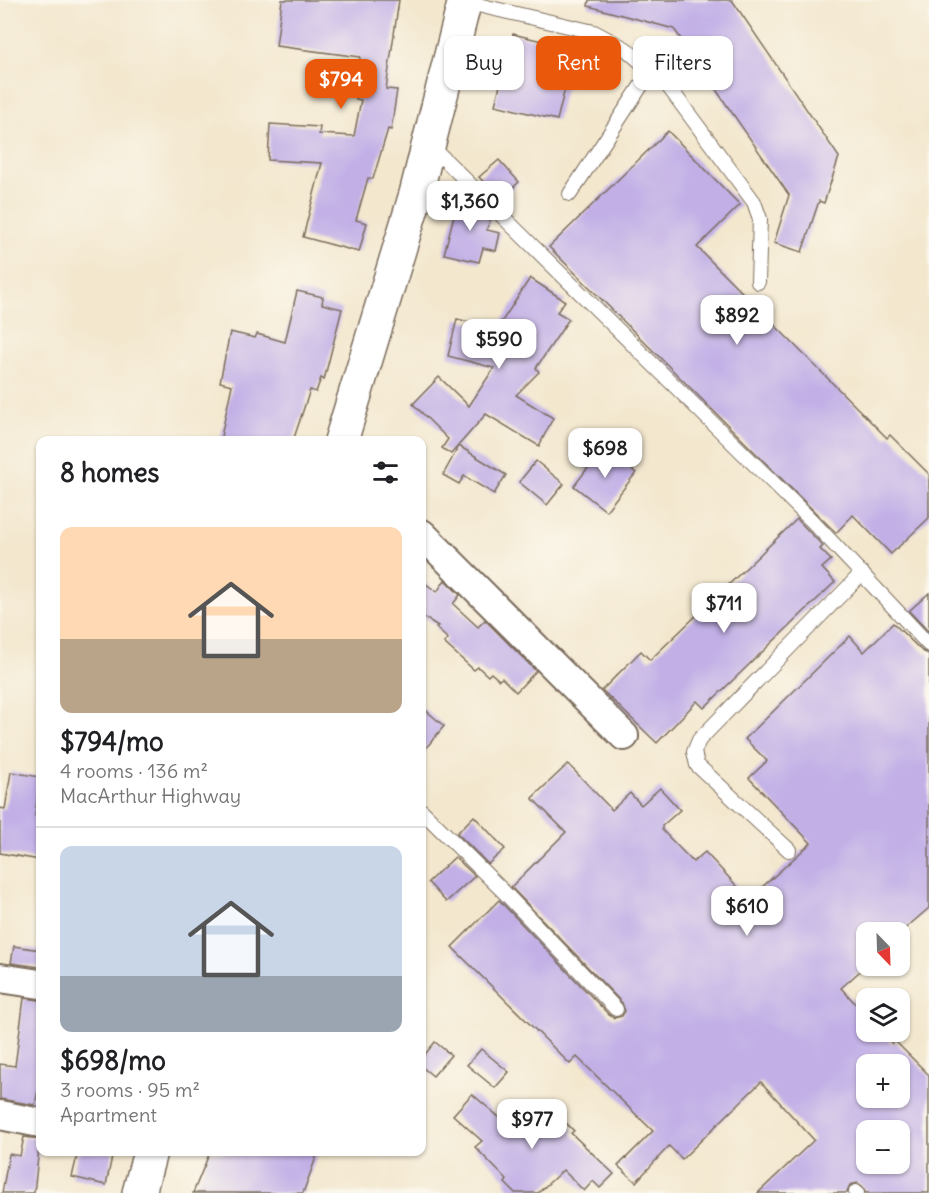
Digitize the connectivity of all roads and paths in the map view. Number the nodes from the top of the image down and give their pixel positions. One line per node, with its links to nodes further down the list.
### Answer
1 (465, 1): 2 (lane); 5 (highway)
2 (633, 54)
3 (638, 90): 6 (lane)
4 (671, 90): 7 (lane)
5 (430, 145): 8 (highway); 10 (lane)
6 (570, 194)
7 (758, 282)
8 (343, 436)
9 (426, 538): 12 (street)
10 (862, 573): 11 (lane); 14 (lane)
11 (929, 645)
12 (624, 736)
13 (426, 815): 17 (lane)
14 (789, 850)
15 (0, 978): 16 (street)
16 (36, 983)
17 (616, 1009)
18 (0, 1115): 19 (street)
19 (36, 1122)
20 (149, 1156): 21 (highway)
21 (139, 1193)

